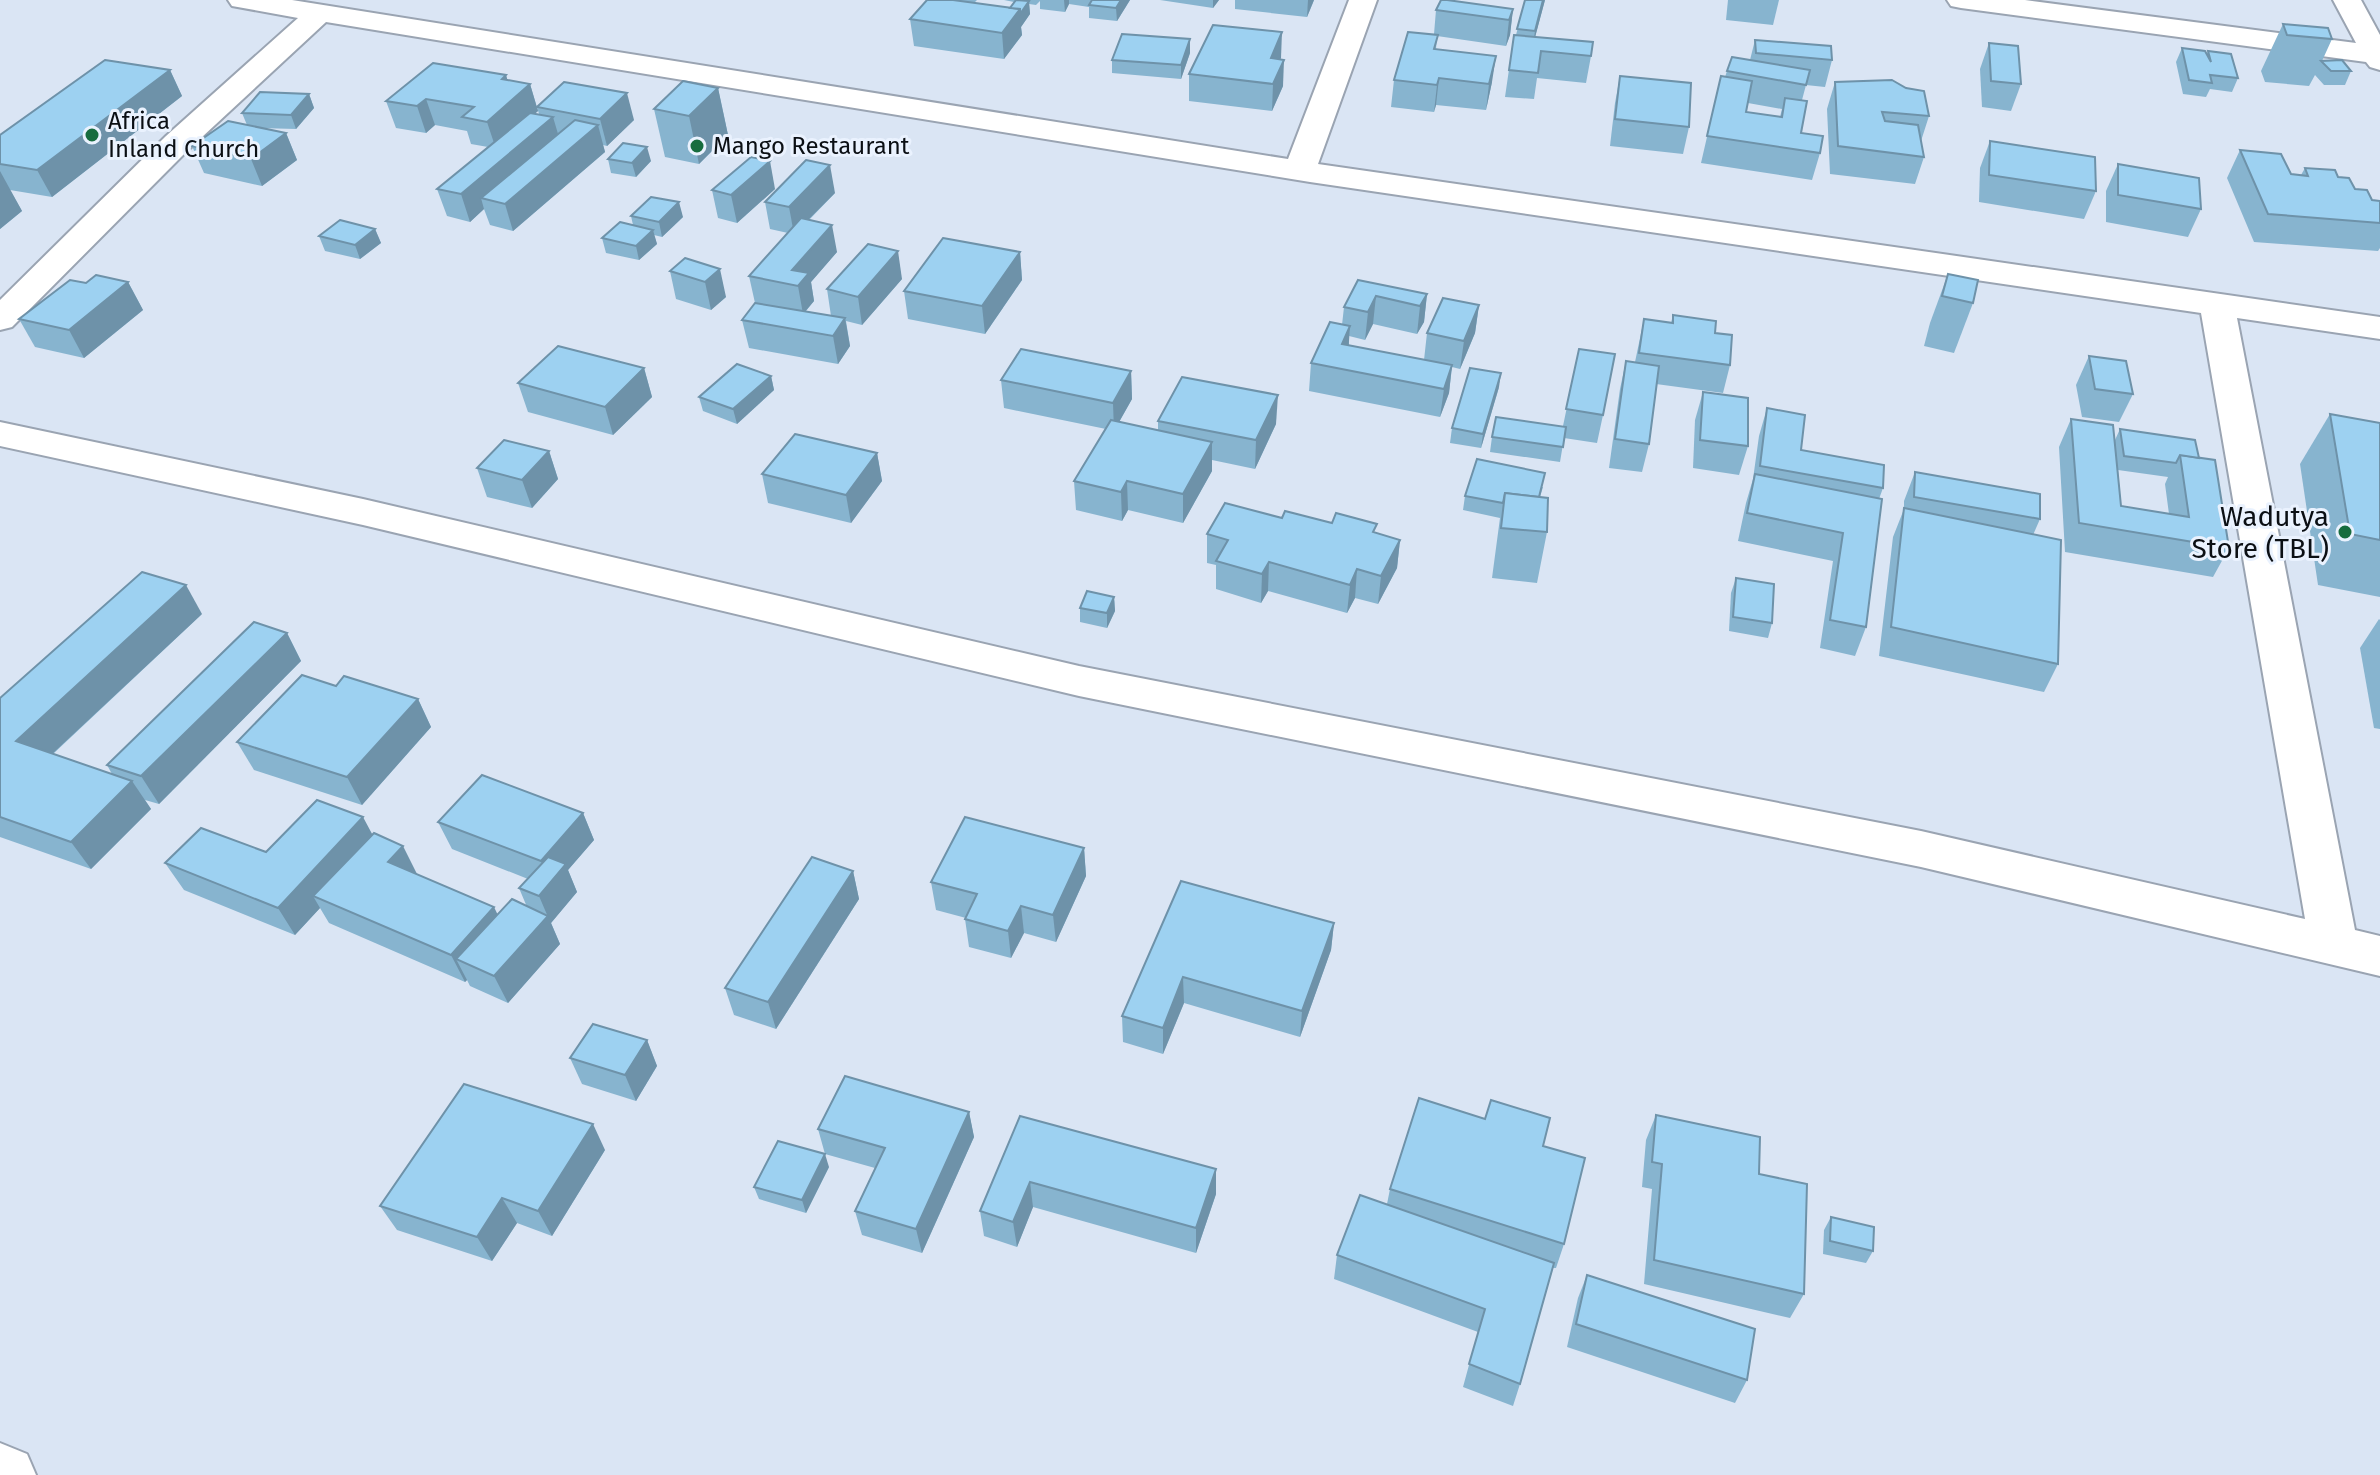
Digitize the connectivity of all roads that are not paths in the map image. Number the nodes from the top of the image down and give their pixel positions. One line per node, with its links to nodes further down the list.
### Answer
1 (242, 0): 5 (street)
2 (1363, 0): 7 (street)
3 (1961, 0): 6 (street)
4 (2347, 0): 6 (street)
5 (320, 13): 7 (street); 9 (street)
6 (2379, 58)
7 (1300, 169): 8 (street)
8 (2217, 306): 10 (street); 12 (street)
9 (0, 320)
10 (2380, 328)
11 (0, 434): 12 (street)
12 (2334, 945): 13 (street)
13 (2380, 956)
14 (0, 1473): 15 (street)
15 (6, 1475)

